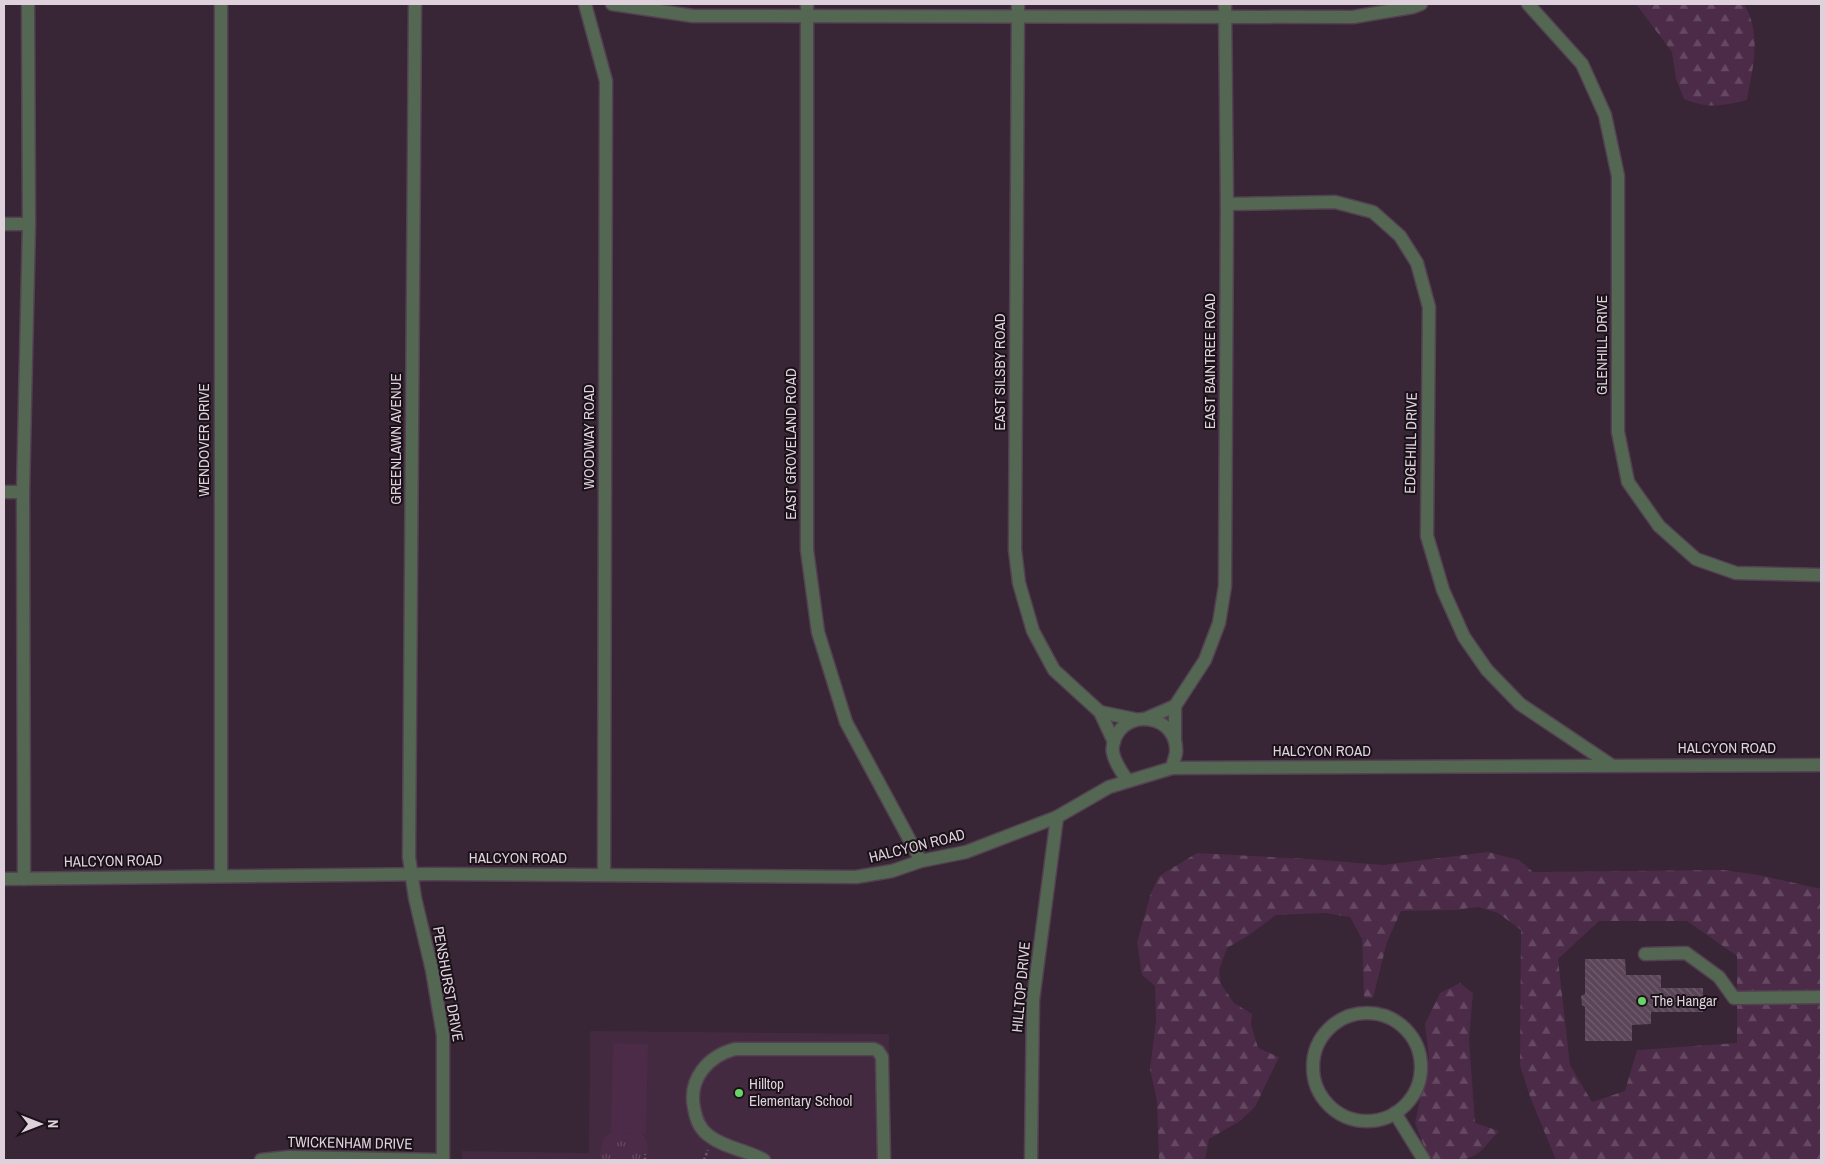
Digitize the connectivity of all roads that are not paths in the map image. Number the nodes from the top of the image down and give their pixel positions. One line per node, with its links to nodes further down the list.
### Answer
1 (28, 4): 14 (street)
2 (220, 4): 31 (street, WENDOVER DRIVE)
3 (415, 4): 30 (street, GREENLAWN AVENUE)
4 (585, 4): 29 (street, WOODWAY ROAD)
5 (612, 4): 9 (street)
6 (1225, 4): 11 (street, EAST BAINTREE ROAD)
7 (1421, 4): 11 (street)
8 (1528, 4): 17 (street, GLENHILL DRIVE)
9 (807, 10): 10 (street); 28 (street, EAST GROVELAND ROAD)
10 (1018, 10): 11 (street); 19 (street, EAST SILSBY ROAD)
11 (1225, 17): 12 (street, EAST BAINTREE ROAD)
12 (1227, 204): 18 (street, EAST BAINTREE ROAD); 23 (street, EDGEHILL DRIVE)
13 (4, 224): 14 (street)
14 (29, 224): 16 (street)
15 (4, 492): 16 (street)
16 (23, 492): 33 (street)
17 (1821, 575)
18 (1175, 706): 20 (street); 22 (street)
19 (1100, 712): 20 (street); 21 (street, EAST SILSBY ROAD)
20 (1140, 719): 21 (street); 22 (street)
21 (1114, 742): 26 (street)
22 (1175, 742): 25 (street)
23 (1611, 765): 24 (street, HALCYON ROAD); 25 (street, HALCYON ROAD)
24 (1821, 765)
25 (1172, 768): 26 (street, HALCYON ROAD)
26 (1128, 781): 27 (street, HALCYON ROAD)
27 (1057, 817): 28 (street, HALCYON ROAD); 42 (street, HILLTOP DRIVE)
28 (921, 861): 29 (street, HALCYON ROAD)
29 (604, 874): 30 (street, HALCYON ROAD)
30 (413, 875): 31 (street, HALCYON ROAD); 39 (street, PENSHURST DRIVE)
31 (221, 876): 33 (street, HALCYON ROAD)
32 (4, 879): 33 (street, HALCYON ROAD)
33 (24, 879)
34 (1645, 954): 35 (street)
35 (1821, 998)
36 (1395, 1113): 36 (street); 43 (street)
37 (261, 1160): 38 (street, TWICKENHAM DRIVE)
38 (438, 1160)
39 (443, 1160)
40 (764, 1160): 41 (street)
41 (884, 1160)
42 (1031, 1160)
43 (1424, 1160)

